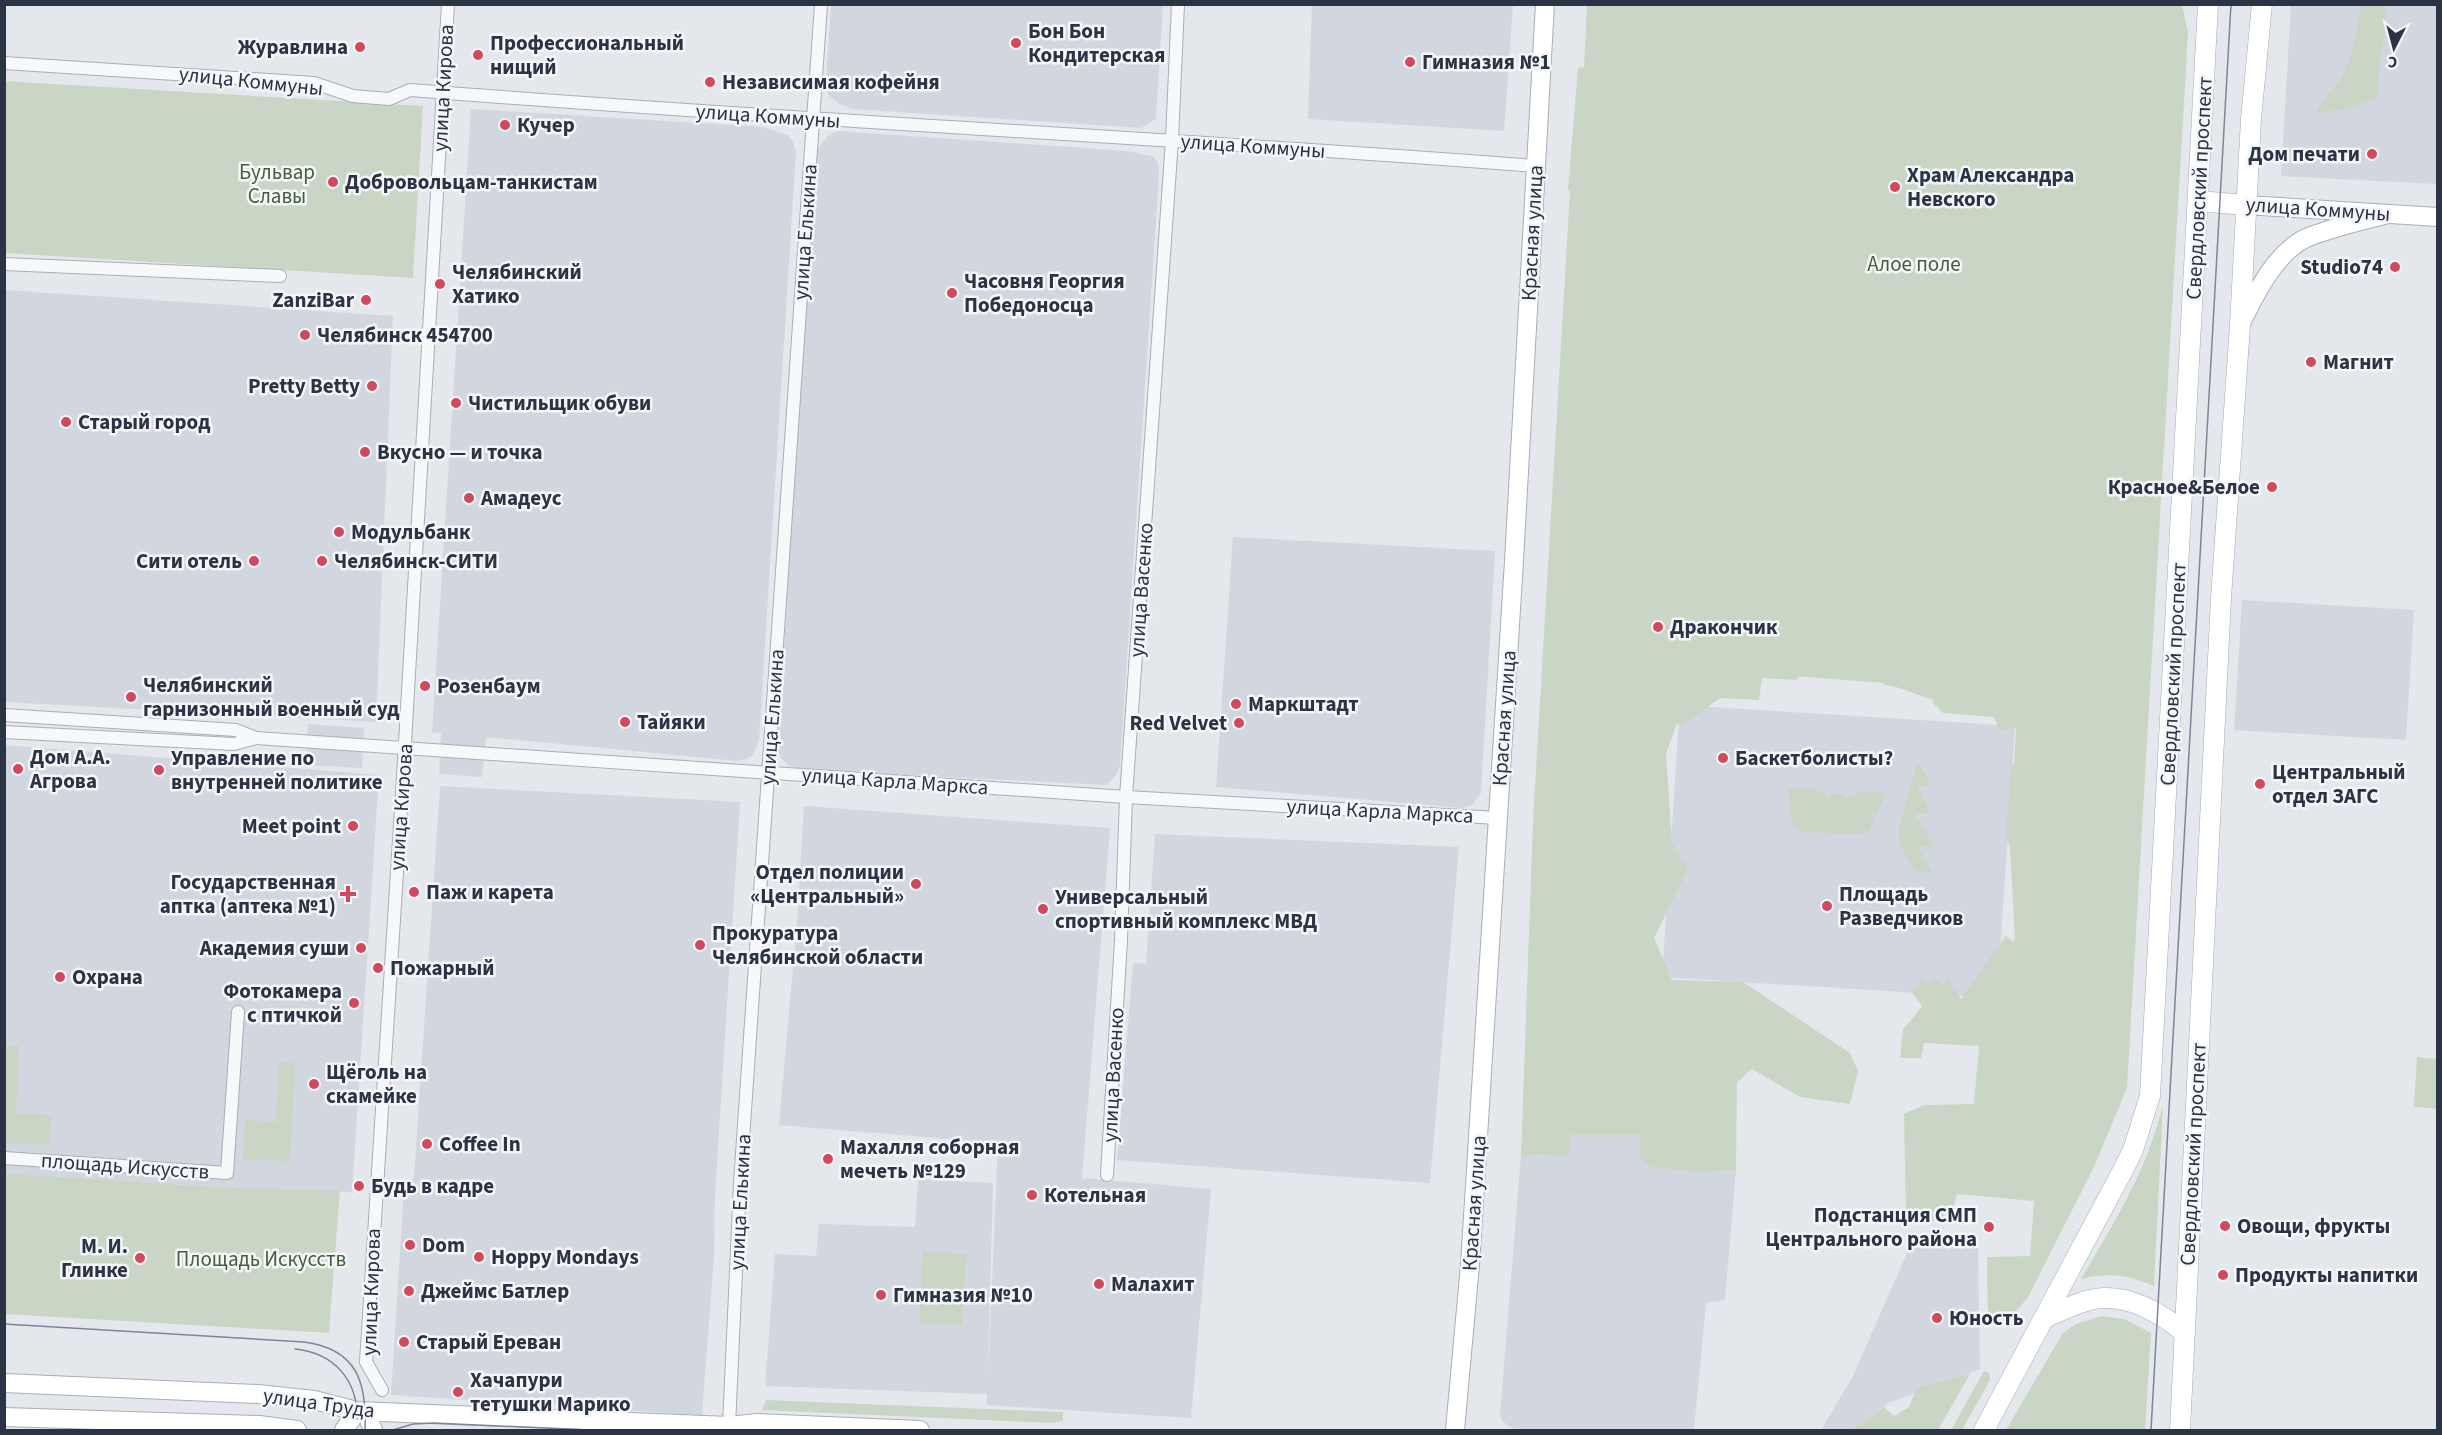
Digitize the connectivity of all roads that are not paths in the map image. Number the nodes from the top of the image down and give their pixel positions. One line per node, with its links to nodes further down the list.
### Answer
1 (448, 4): 8 (street, улица Кирова)
2 (821, 4): 9 (street, улица Елькина)
3 (1178, 4): 10 (street, улица Васенко)
4 (1545, 4): 11 (main road, Красная улица)
5 (2208, 4): 12 (main road, Свердловский проспект)
6 (2262, 4): 13 (main road, Свердловский проспект)
7 (4, 63): 8 (street, улица Коммуны)
8 (443, 92): 9 (street, улица Коммуны); 22 (street, улица Кирова)
9 (813, 119): 10 (street, улица Коммуны); 23 (street, улица Елькина)
10 (1172, 140): 11 (street, улица Коммуны); 24 (street, улица Васенко)
11 (1535, 166): 25 (main road, Красная улица)
12 (2198, 201): 13 (main road, улица Коммуны); 29 (main road, Свердловский проспект)
13 (2246, 205): 14 (main road, улица Коммуны); 18 (main road, Свердловский проспект)
14 (2387, 214): 15 (main road, улица Коммуны); 18 (main road)
15 (2438, 217)
16 (4, 264): 17 (street)
17 (280, 276)
18 (2240, 326): 30 (main road, Свердловский проспект)
19 (4, 715): 21 (street, улица Карла Маркса)
20 (4, 732): 21 (street, улица Карла Маркса)
21 (256, 738): 22 (street, улица Карла Маркса)
22 (405, 748): 23 (street, улица Карла Маркса); 32 (street, улица Кирова)
23 (768, 772): 24 (street, улица Карла Маркса); 35 (street, улица Елькина)
24 (1126, 797): 25 (street, улица Карла Маркса); 28 (street, улица Васенко)
25 (1498, 818): 40 (main road, Красная улица)
26 (238, 1012): 27 (street, площадь Искусств)
27 (4, 1158)
28 (1107, 1175)
29 (2044, 1318): 30 (main road); 41 (main road, Свердловский проспект)
30 (2185, 1333): 42 (main road, Свердловский проспект)
31 (4, 1383): 33 (main road, улица Труда)
32 (382, 1390)
33 (361, 1412): 35 (main road, улица Труда); 37 (main road); 38 (main road)
34 (4, 1416): 36 (main road, улица Труда)
35 (729, 1428): 39 (main road, улица Труда)
36 (297, 1431)
37 (344, 1431)
38 (373, 1431)
39 (920, 1431)
40 (1455, 1431)
41 (1984, 1431)
42 (2180, 1431)

